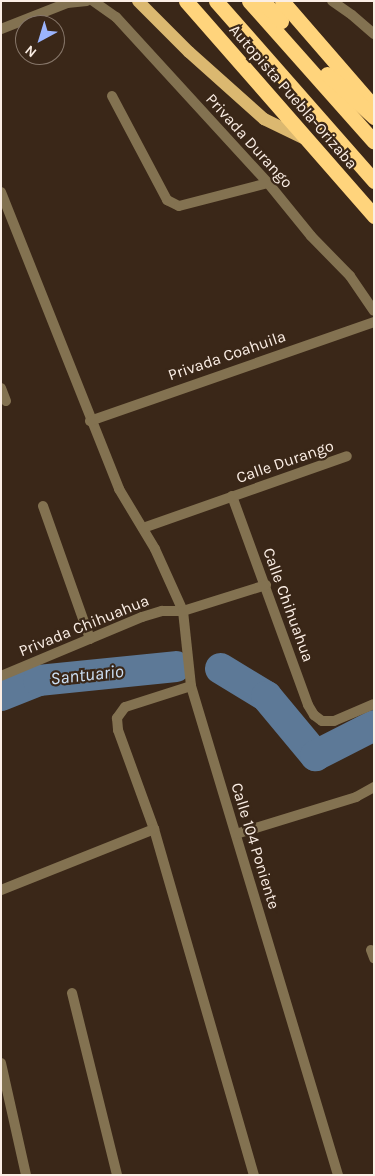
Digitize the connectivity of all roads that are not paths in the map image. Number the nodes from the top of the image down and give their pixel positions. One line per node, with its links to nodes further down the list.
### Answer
1 (87, 1): 10 (street)
2 (92, 1): 18 (street, Privada Durango)
3 (138, 1): 16 (main road)
4 (186, 1): 16 (highway, Autopista Puebla-Orizaba)
5 (216, 1): 17 (highway)
6 (249, 1): 15 (highway)
7 (263, 1): 14 (highway)
8 (282, 1): 13 (highway)
9 (332, 1): 11 (street)
10 (1, 29)
11 (374, 34)
12 (112, 96): 18 (street)
13 (374, 107)
14 (374, 117)
15 (374, 142)
16 (311, 143): 20 (highway, Autopista Puebla-Orizaba)
17 (374, 180)
18 (268, 183): 21 (street, Privada Durango)
19 (1, 192): 25 (street, Calle 104 Poniente)
20 (374, 216)
21 (374, 312)
22 (374, 322): 25 (street, Privada Coahuila)
23 (1, 388): 24 (street)
24 (6, 401)
25 (90, 421): 29 (street, Calle 104 Poniente)
26 (348, 456): 27 (street, Calle Durango)
27 (232, 496): 29 (street, Calle Durango); 30 (street, Calle Chihuahua)
28 (43, 506): 32 (street)
29 (143, 528): 31 (street, Calle 104 Poniente)
30 (266, 585): 31 (street, Privada Chihuahua); 35 (street, Calle Chihuahua)
31 (183, 611): 32 (street, Privada Chihuahua); 34 (street, Calle 104 Poniente)
32 (90, 638): 33 (street, Privada Chihuahua)
33 (1, 676)
34 (191, 686): 37 (street); 38 (street, Calle 104 Poniente)
35 (374, 704)
36 (374, 787): 38 (street)
37 (154, 829): 39 (street); 44 (street)
38 (236, 834): 45 (street, Calle 104 Poniente)
39 (1, 890)
40 (72, 993): 43 (street)
41 (1, 1063): 42 (street)
42 (26, 1175)
43 (117, 1175)
44 (254, 1175)
45 (338, 1175)

